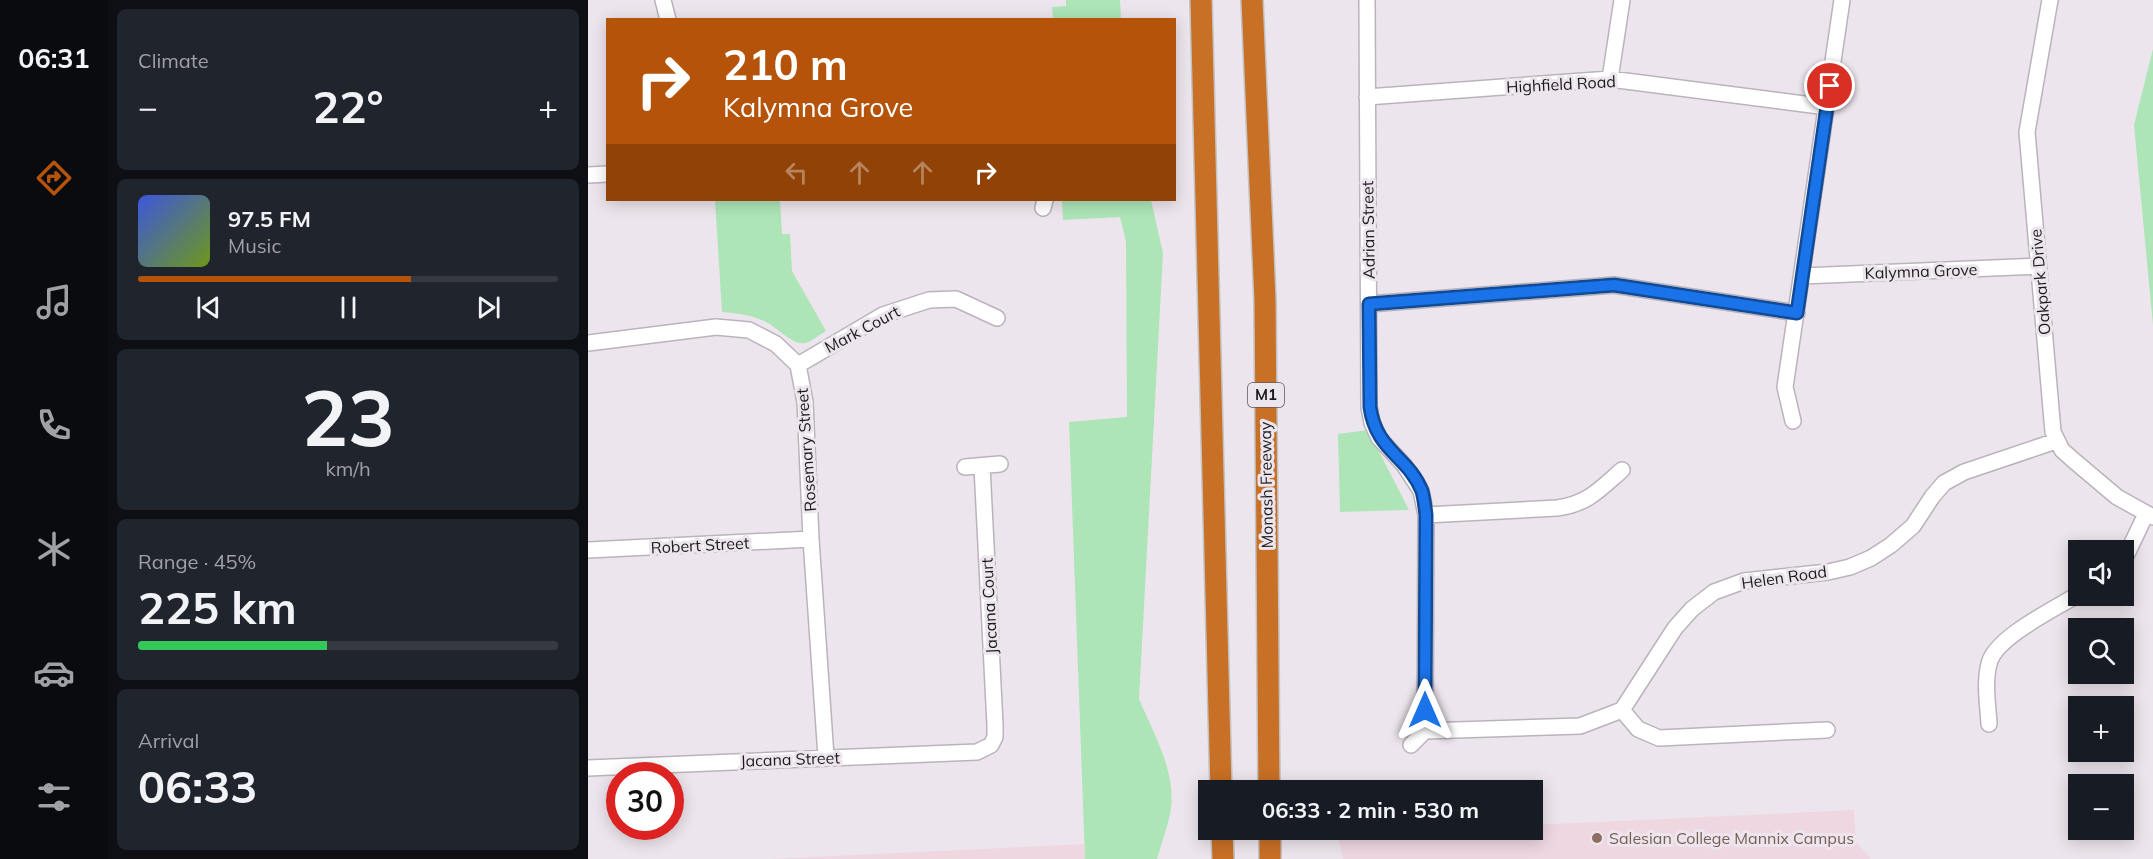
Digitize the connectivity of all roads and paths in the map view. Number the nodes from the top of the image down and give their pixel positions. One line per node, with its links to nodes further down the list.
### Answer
1 (663, 0): 8 (street)
2 (1201, 0): 41 (highway)
3 (1252, 0): 42 (highway, Monash Freeway / M1)
4 (1367, 0): 10 (street, Adrian Street)
5 (1622, 0): 9 (street)
6 (1842, 0): 11 (street)
7 (2050, 0): 14 (street, Oakpark Drive)
8 (668, 18)
9 (1610, 79): 10 (street, Highfield Road); 11 (street, Highfield Road)
10 (1367, 97): 16 (street, Adrian Street)
11 (1827, 107): 15 (street)
12 (606, 174): 13 (street)
13 (588, 175)
14 (2038, 266): 15 (street, Kalymna Grove); 22 (street, Oakpark Drive)
15 (1803, 276): 17 (street)
16 (1369, 304): 17 (street); 27 (street, Adrian Street)
17 (1797, 313): 21 (street)
18 (997, 318): 20 (street, Mark Court)
19 (588, 343): 20 (street, Rosemary Street)
20 (798, 365): 29 (street, Rosemary Street)
21 (1792, 421)
22 (2056, 441): 28 (street); 33 (street, Helen Road)
23 (1000, 464): 24 (street)
24 (982, 466): 25 (street); 37 (street, Jacana Court)
25 (965, 467)
26 (1622, 470): 27 (street)
27 (1426, 515): 36 (street, Adrian Street)
28 (2149, 516): 30 (street)
29 (811, 539): 31 (street, Robert Street); 39 (street, Rosemary Street)
30 (2134, 542)
31 (588, 549)
32 (2068, 601): 34 (street)
33 (1622, 710): 35 (street); 36 (street)
34 (1989, 724)
35 (1827, 730)
36 (1425, 731): 38 (street)
37 (991, 745): 39 (street, Jacana Street)
38 (1411, 745)
39 (826, 758): 40 (street, Jacana Street)
40 (588, 768)
41 (1221, 780)
42 (1269, 780)
43 (1222, 840): 45 (highway)
44 (1270, 840): 46 (highway)
45 (1223, 859)
46 (1270, 859)

